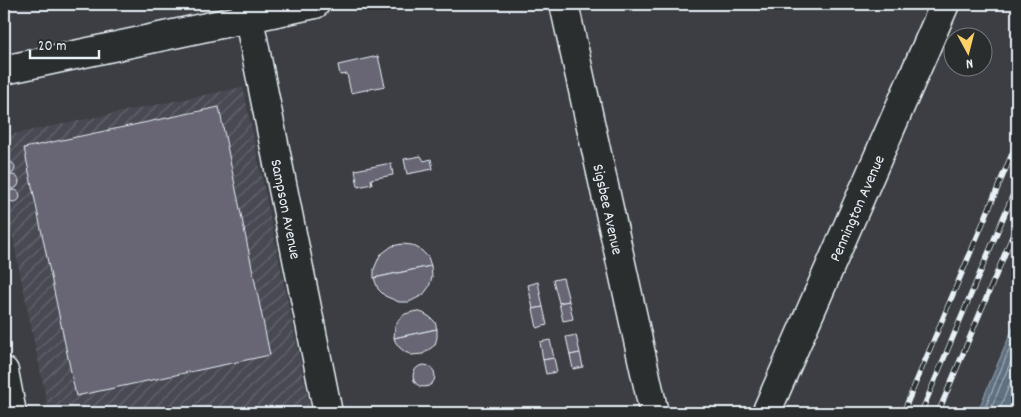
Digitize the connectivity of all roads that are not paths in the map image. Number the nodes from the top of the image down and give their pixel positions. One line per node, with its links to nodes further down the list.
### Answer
1 (315, 4): 4 (street)
2 (564, 4): 9 (street, Sigsbee Avenue)
3 (945, 4): 10 (street, Pennington Avenue)
4 (247, 11): 5 (street); 8 (street, Sampson Avenue)
5 (4, 70)
6 (4, 371): 7 (street)
7 (12, 413)
8 (328, 413)
9 (654, 413)
10 (766, 413)

